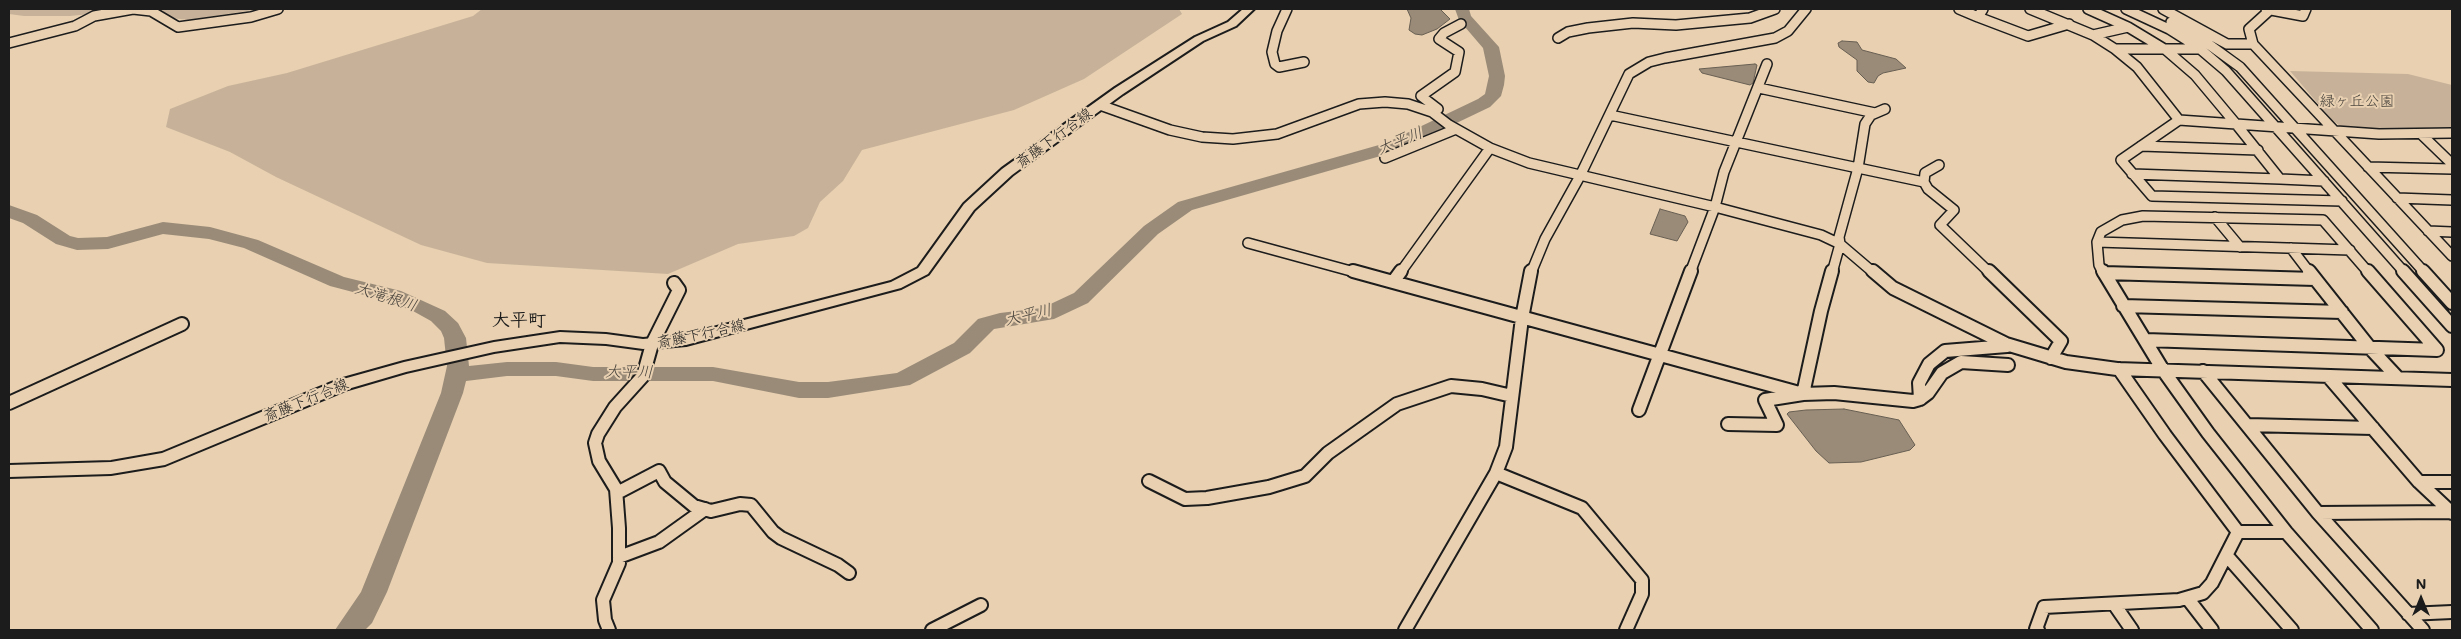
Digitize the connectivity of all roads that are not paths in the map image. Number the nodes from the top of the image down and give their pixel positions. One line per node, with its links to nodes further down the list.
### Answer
1 (278, 9): 20 (street)
2 (1249, 9): 28 (main road, 斎藤下行合線)
3 (1287, 9): 25 (street)
4 (1775, 9): 19 (street)
5 (1806, 9): 29 (street)
6 (1959, 9): 14 (street)
7 (2030, 9): 16 (street)
8 (2088, 9): 17 (street)
9 (2126, 9): 23 (street)
10 (2142, 9): 34 (street)
11 (2163, 9): 21 (street)
12 (2269, 9): 13 (street); 21 (street)
13 (2306, 9)
14 (1981, 13): 16 (street)
15 (1461, 24): 31 (street)
16 (2069, 24): 18 (street)
17 (2128, 27): 18 (street); 22 (street)
18 (2093, 35): 24 (street)
19 (1558, 38)
20 (9, 42)
21 (2253, 44): 35 (street)
22 (2164, 49): 23 (street); 24 (street); 32 (street)
23 (2200, 49): 33 (street)
24 (2115, 50): 30 (street)
25 (1304, 62)
26 (1767, 64): 27 (street)
27 (1758, 88): 38 (street); 46 (street)
28 (1100, 105): 31 (street); 78 (main road, 斎藤下行合線)
29 (1610, 115): 38 (street); 49 (street)
30 (2179, 120): 32 (street); 39 (street)
31 (1447, 122): 40 (street); 42 (street)
32 (2236, 124): 33 (street); 41 (street)
33 (2278, 126): 34 (street); 51 (street)
34 (2294, 128): 35 (street); 71 (street)
35 (2334, 130): 37 (street); 45 (street)
36 (2452, 133): 37 (street)
37 (2421, 134): 43 (street)
38 (1737, 142): 46 (street); 56 (street)
39 (2141, 146): 41 (street); 48 (street)
40 (1490, 148): 49 (street); 69 (street)
41 (2258, 150): 50 (street)
42 (1385, 158)
43 (2452, 164)
44 (1939, 165): 52 (street)
45 (2368, 167): 47 (street); 53 (street)
46 (1858, 168): 52 (street); 62 (street)
47 (2452, 169)
48 (2132, 174): 50 (street); 55 (street)
49 (1580, 176): 56 (street); 74 (street)
50 (2280, 179): 51 (street)
51 (2324, 180): 55 (street)
52 (1924, 182): 82 (street)
53 (2397, 198): 54 (street); 58 (street)
54 (2452, 200)
55 (2342, 202): 76 (street)
56 (1715, 207): 62 (street); 81 (street)
57 (2215, 217): 60 (street); 63 (street); 65 (street)
58 (2428, 231): 59 (street); 66 (street)
59 (2452, 232)
60 (2096, 242): 63 (street); 67 (street)
61 (1248, 244): 69 (street)
62 (1840, 244): 79 (street); 90 (street)
63 (2240, 247): 64 (street)
64 (2291, 248): 65 (street); 68 (street)
65 (2350, 250): 80 (street)
66 (2452, 256)
67 (2104, 273): 68 (street); 72 (street)
68 (2316, 279): 73 (street)
69 (1393, 282): 74 (street)
70 (674, 284): 78 (street)
71 (2452, 303)
72 (2123, 306): 73 (street); 77 (street)
73 (2342, 312): 80 (street)
74 (1522, 318): 81 (street); 91 (street)
75 (182, 324): 93 (street)
76 (2452, 326)
77 (2146, 340): 80 (street); 85 (street)
78 (652, 344): 98 (main road, 斎藤下行合線); 103 (street)
79 (2010, 346): 82 (street); 92 (street)
80 (2370, 348): 88 (street)
81 (1660, 355): 90 (street); 94 (street)
82 (2051, 358): 84 (street)
83 (2008, 365): 92 (street)
84 (2119, 369): 85 (street); 107 (street)
85 (2163, 370): 86 (street); 108 (street)
86 (2202, 371): 87 (street); 96 (street)
87 (2328, 376): 88 (street); 97 (street)
88 (2398, 378): 89 (street)
89 (2450, 381)
90 (1803, 394): 92 (street); 95 (street)
91 (1512, 396): 99 (street); 100 (street)
92 (1920, 398)
93 (9, 403)
94 (1639, 410)
95 (1728, 424)
96 (2247, 425): 97 (street); 106 (street)
97 (2373, 428): 101 (street)
98 (9, 471)
99 (1496, 473): 119 (street); 120 (street)
100 (1149, 481)
101 (2419, 482): 102 (street); 105 (street)
102 (2452, 482)
103 (616, 493): 104 (street); 110 (street)
104 (705, 510): 110 (street); 111 (street)
105 (2452, 512): 106 (street)
106 (2318, 513): 116 (street)
107 (2238, 532): 108 (street); 109 (street)
108 (2286, 532): 125 (street)
109 (2227, 556): 112 (street); 124 (street)
110 (619, 557): 117 (street)
111 (849, 573)
112 (2188, 599): 113 (street); 123 (street)
113 (2114, 604): 121 (street); 122 (street)
114 (981, 605): 118 (street)
115 (2452, 612): 116 (street)
116 (2408, 614): 126 (street)
117 (609, 630)
118 (932, 630)
119 (1405, 630)
120 (1626, 630)
121 (2038, 630)
122 (2132, 630)
123 (2212, 630)
124 (2292, 630)
125 (2372, 630)
126 (2423, 630)

